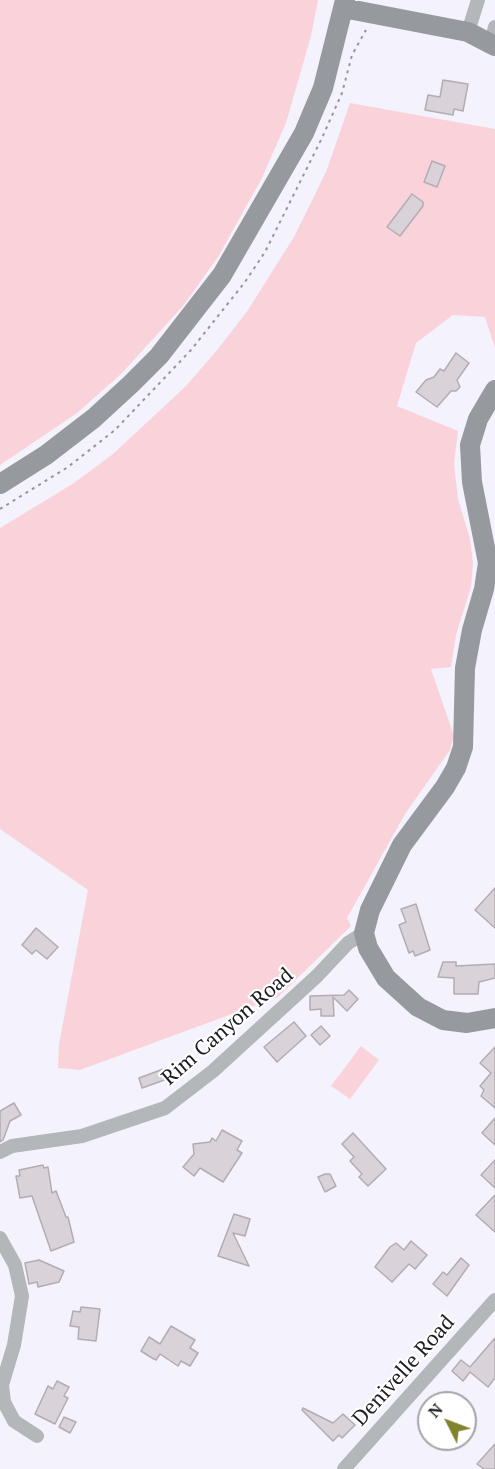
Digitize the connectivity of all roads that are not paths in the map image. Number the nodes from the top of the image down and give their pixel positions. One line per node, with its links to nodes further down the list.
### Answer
1 (478, 0): 3 (street)
2 (344, 4): 3 (street); 6 (street)
3 (468, 32): 4 (street)
4 (494, 39)
5 (495, 390): 7 (street)
6 (0, 484)
7 (364, 933): 8 (street); 9 (street, Rim Canyon Road)
8 (495, 1018)
9 (0, 1152)
10 (0, 1238): 12 (street)
11 (495, 1300): 13 (street, Denivelle Road)
12 (37, 1436)
13 (344, 1469)

